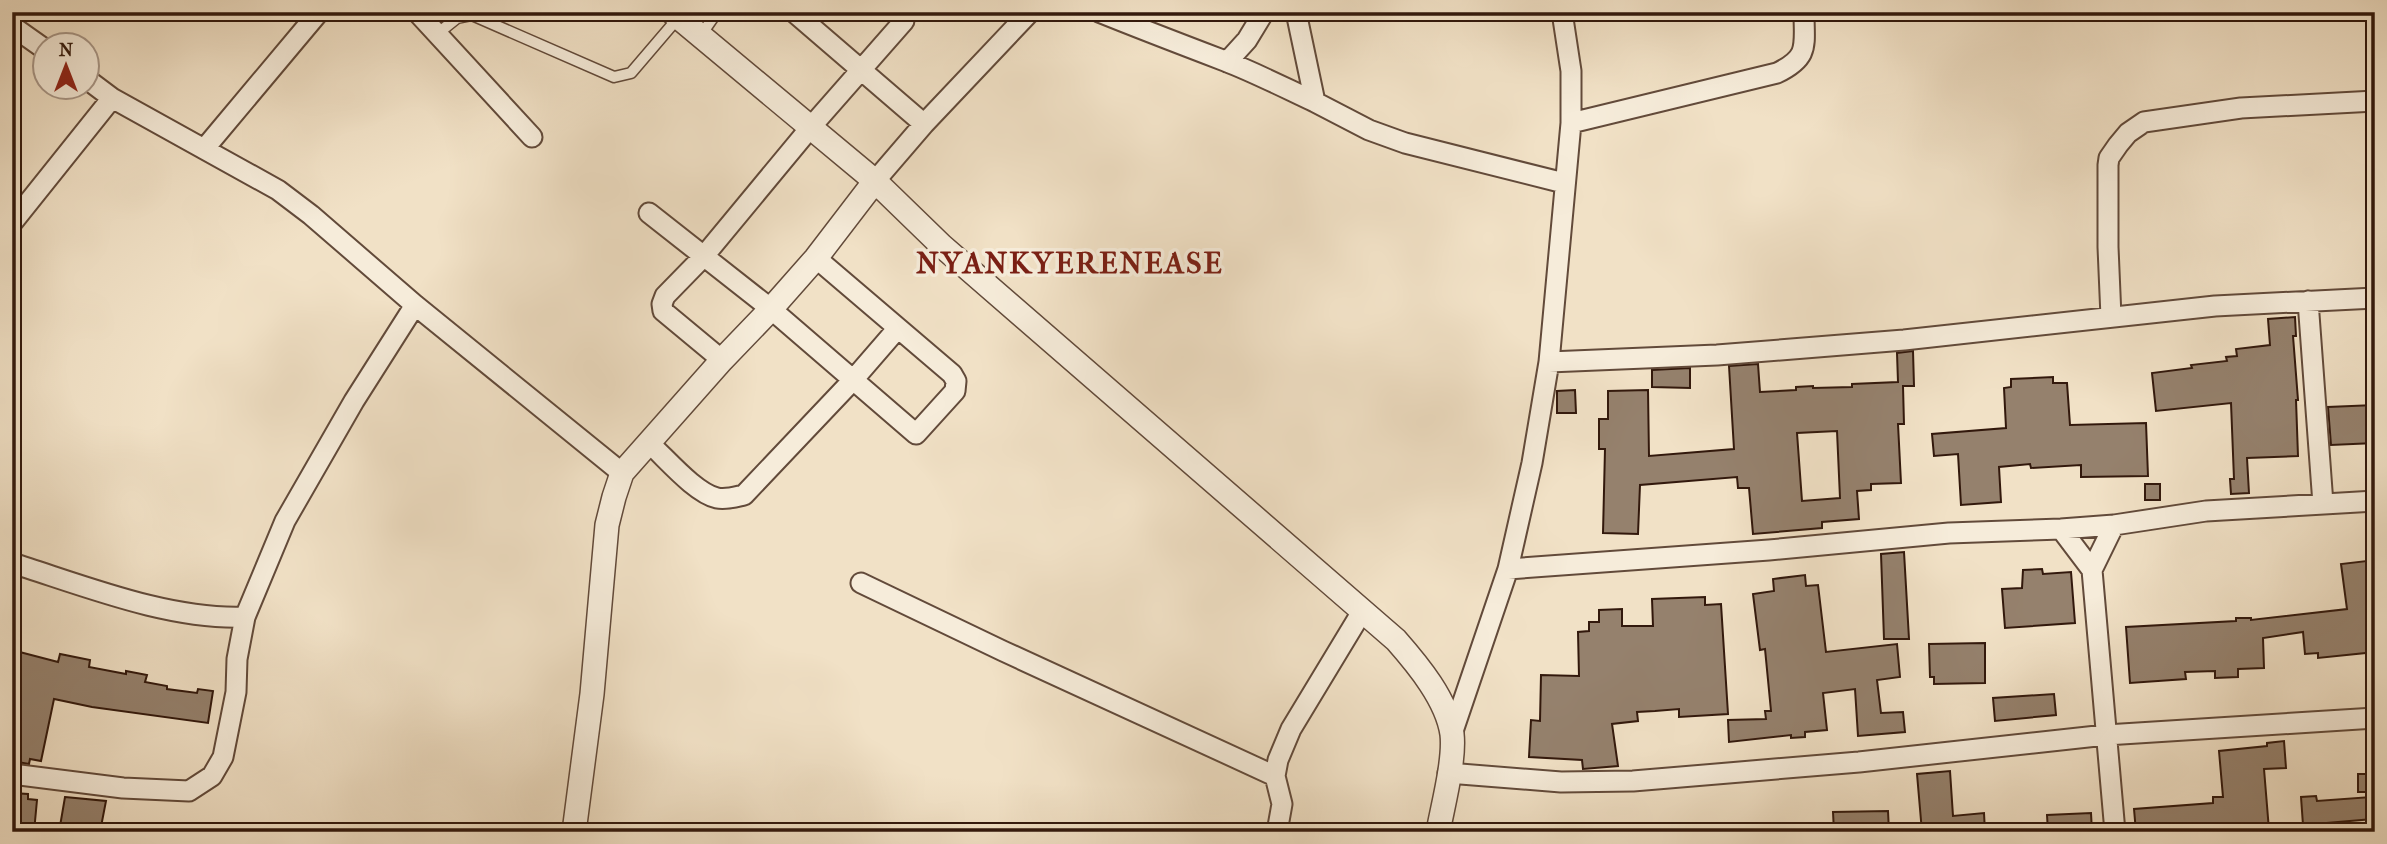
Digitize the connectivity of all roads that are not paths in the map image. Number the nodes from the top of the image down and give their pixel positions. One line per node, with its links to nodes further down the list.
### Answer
1 (319, 12): 27 (street)
2 (417, 12): 14 (street)
3 (717, 12): 15 (lane)
4 (1030, 12): 24 (street)
5 (1099, 12): 17 (street)
6 (1264, 12): 17 (street)
7 (1296, 12): 22 (street)
8 (1562, 12): 23 (street)
9 (1804, 12): 23 (street)
10 (795, 13): 18 (street)
11 (675, 15): 14 (lane); 15 (street)
12 (904, 21): 18 (street)
13 (12, 26): 16 (street)
14 (437, 34): 26 (street)
15 (700, 36): 25 (street)
16 (32, 40)
17 (1227, 62): 22 (street)
18 (861, 69): 24 (street); 25 (street)
19 (102, 90): 20 (street)
20 (112, 98): 27 (street); 31 (street)
21 (2375, 101): 38 (street)
22 (1314, 102): 29 (street)
23 (1571, 123): 29 (street)
24 (924, 124): 28 (street)
25 (810, 128): 28 (street); 32 (street)
26 (532, 136)
27 (205, 148): 36 (street)
28 (875, 181): 33 (street); 53 (street)
29 (1564, 183): 41 (street)
30 (649, 213): 32 (street)
31 (12, 223)
32 (704, 256): 37 (street); 40 (street)
33 (816, 258): 37 (street); 39 (street)
34 (2375, 299): 35 (street)
35 (2308, 301): 38 (street); 46 (street)
36 (415, 305): 44 (street); 54 (street)
37 (771, 309): 40 (street); 42 (street)
38 (2111, 317): 41 (street)
39 (898, 328): 42 (street); 42 (street)
40 (722, 360): 43 (street)
41 (1549, 362): 50 (street)
42 (853, 380): 43 (street)
43 (649, 443): 44 (street)
44 (622, 473): 61 (street)
45 (2375, 501): 46 (street)
46 (2323, 504): 47 (street)
47 (2114, 524): 48 (street); 51 (street)
48 (2061, 529): 50 (street); 51 (street)
49 (12, 563): 54 (street)
50 (1508, 569): 56 (street)
51 (2092, 570): 57 (street)
52 (861, 583): 60 (street)
53 (1363, 610): 56 (street); 60 (street)
54 (245, 617): 59 (street)
55 (2375, 718): 57 (street)
56 (1452, 734): 58 (street)
57 (2106, 735): 58 (street); 64 (street)
58 (1448, 773): 63 (street)
59 (12, 774)
60 (1275, 776): 62 (street)
61 (574, 832)
62 (1277, 832)
63 (1438, 832)
64 (2115, 832)

